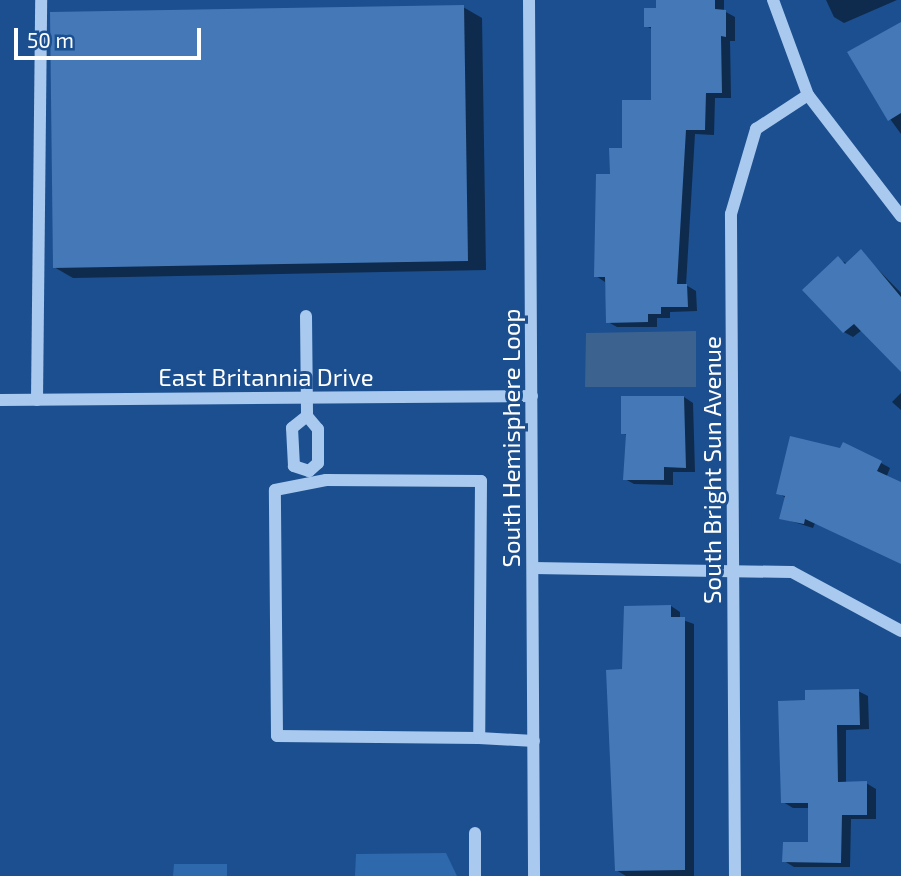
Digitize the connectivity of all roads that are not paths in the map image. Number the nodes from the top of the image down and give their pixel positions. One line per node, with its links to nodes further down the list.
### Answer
1 (41, 0): 10 (street)
2 (529, 0): 7 (street, South Hemisphere Loop)
3 (773, 0): 4 (street)
4 (808, 95): 5 (street); 14 (street, South Bright Sun Avenue)
5 (901, 216)
6 (306, 316): 8 (street)
7 (532, 396): 8 (street, East Britannia Drive); 13 (street, South Hemisphere Loop)
8 (307, 398): 10 (street, East Britannia Drive); 11 (street)
9 (0, 400): 10 (street, East Britannia Drive)
10 (37, 400)
11 (307, 416): 12 (street); 12 (street)
12 (310, 477): 16 (street); 16 (street)
13 (533, 568): 14 (street); 17 (street, South Hemisphere Loop)
14 (734, 569): 15 (street); 21 (street, South Bright Sun Avenue)
15 (901, 631)
16 (480, 738): 17 (street)
17 (534, 740): 20 (street, South Hemisphere Loop)
18 (474, 833): 19 (street)
19 (475, 876)
20 (534, 876)
21 (735, 876)

